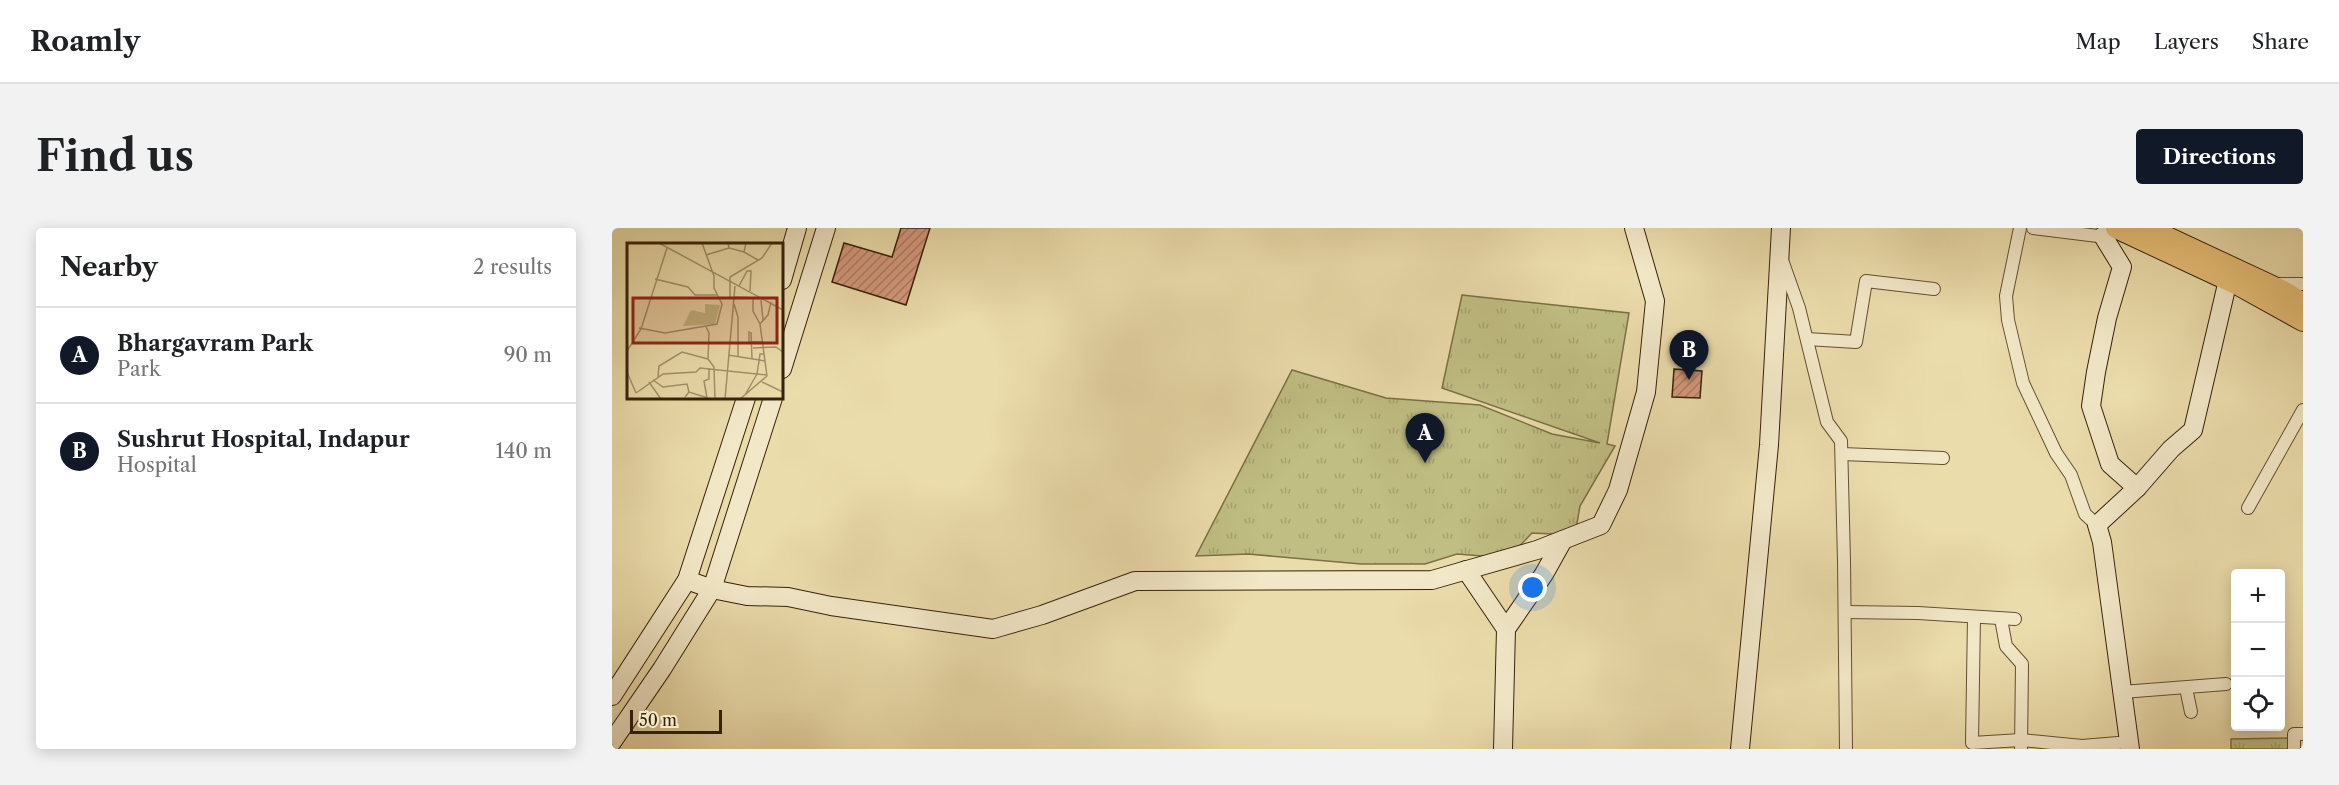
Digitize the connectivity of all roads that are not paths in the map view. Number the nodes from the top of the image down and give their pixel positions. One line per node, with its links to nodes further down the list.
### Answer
1 (798, 228): 11 (street)
2 (826, 228): 18 (street)
3 (1634, 228): 29 (street)
4 (1781, 228): 9 (street)
5 (2020, 228): 28 (street)
6 (2033, 228): 8 (street)
7 (2148, 228): 10 (main road)
8 (2111, 231): 10 (main road); 26 (street)
9 (1780, 256): 17 (street); 48 (street)
10 (2229, 274): 14 (main road); 26 (street)
11 (783, 277)
12 (2303, 284): 14 (street)
13 (1934, 289): 17 (street)
14 (2263, 290): 15 (main road); 16 (main road)
15 (2303, 303)
16 (2303, 321)
17 (1807, 339): 22 (street)
18 (783, 366)
19 (746, 399): 24 (street)
20 (773, 399): 25 (street)
21 (2303, 410): 27 (street)
22 (1842, 454): 23 (street); 33 (street)
23 (1943, 458)
24 (725, 466): 25 (street); 31 (street)
25 (748, 476): 32 (street)
26 (2137, 488): 28 (street)
27 (2248, 508)
28 (2097, 525): 40 (street)
29 (1563, 540): 30 (street); 37 (street)
30 (1466, 570): 32 (street); 37 (street)
31 (687, 580): 32 (street); 41 (street)
32 (712, 589): 44 (street)
33 (1845, 612): 34 (street); 49 (street)
34 (1974, 617): 35 (street); 45 (street)
35 (2001, 618): 36 (street); 45 (street)
36 (2015, 619)
37 (1506, 629): 47 (street)
38 (2226, 684): 39 (street)
39 (2186, 688): 40 (street); 42 (street)
40 (2122, 692): 46 (street)
41 (612, 696)
42 (2191, 712)
43 (2303, 734): 50 (street)
44 (612, 742)
45 (2021, 745): 46 (street)
46 (2130, 746)
47 (1503, 749)
48 (1740, 749)
49 (1846, 749)
50 (2294, 749)

